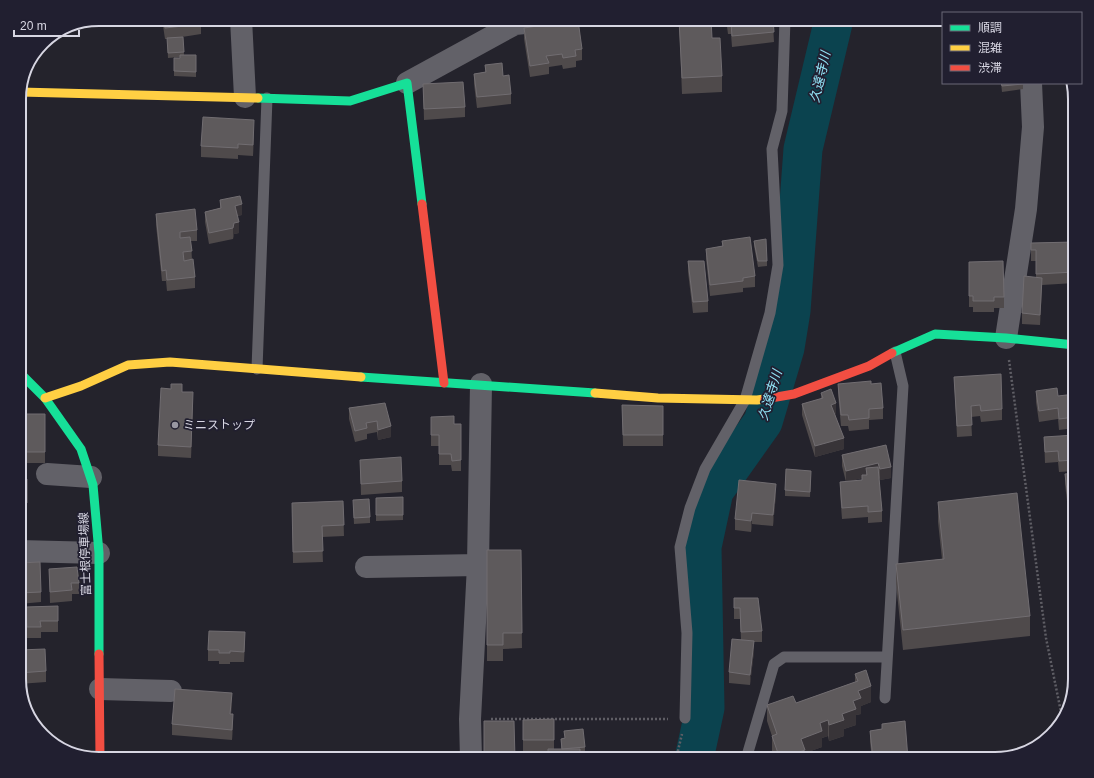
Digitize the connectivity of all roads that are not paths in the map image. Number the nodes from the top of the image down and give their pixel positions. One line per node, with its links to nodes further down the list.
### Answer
1 (241, 26): 7 (street)
2 (506, 26): 4 (street)
3 (785, 26): 17 (lane)
4 (407, 83): 8 (street); 14 (street)
5 (1031, 84): 9 (street)
6 (26, 92): 7 (street)
7 (245, 98): 8 (street)
8 (267, 98): 12 (lane)
9 (1006, 338): 10 (street); 11 (street)
10 (1068, 344)
11 (895, 352): 17 (street); 24 (lane)
12 (257, 369): 14 (street); 16 (street)
13 (26, 379): 16 (street, 富士根停車場線)
14 (444, 383): 15 (street)
15 (481, 384): 17 (street); 22 (street)
16 (45, 398): 19 (street, 富士根停車場線)
17 (745, 400): 28 (lane)
18 (47, 474): 19 (street)
19 (91, 477): 21 (street, 富士根停車場線)
20 (26, 551): 21 (street)
21 (99, 553): 25 (street, 富士根停車場線)
22 (478, 565): 23 (street); 30 (street)
23 (366, 567)
24 (887, 657): 27 (lane); 31 (lane)
25 (100, 690): 26 (street); 29 (street, 富士根停車場線)
26 (171, 691)
27 (885, 698)
28 (685, 718)
29 (100, 752)
30 (471, 752)
31 (748, 752)

